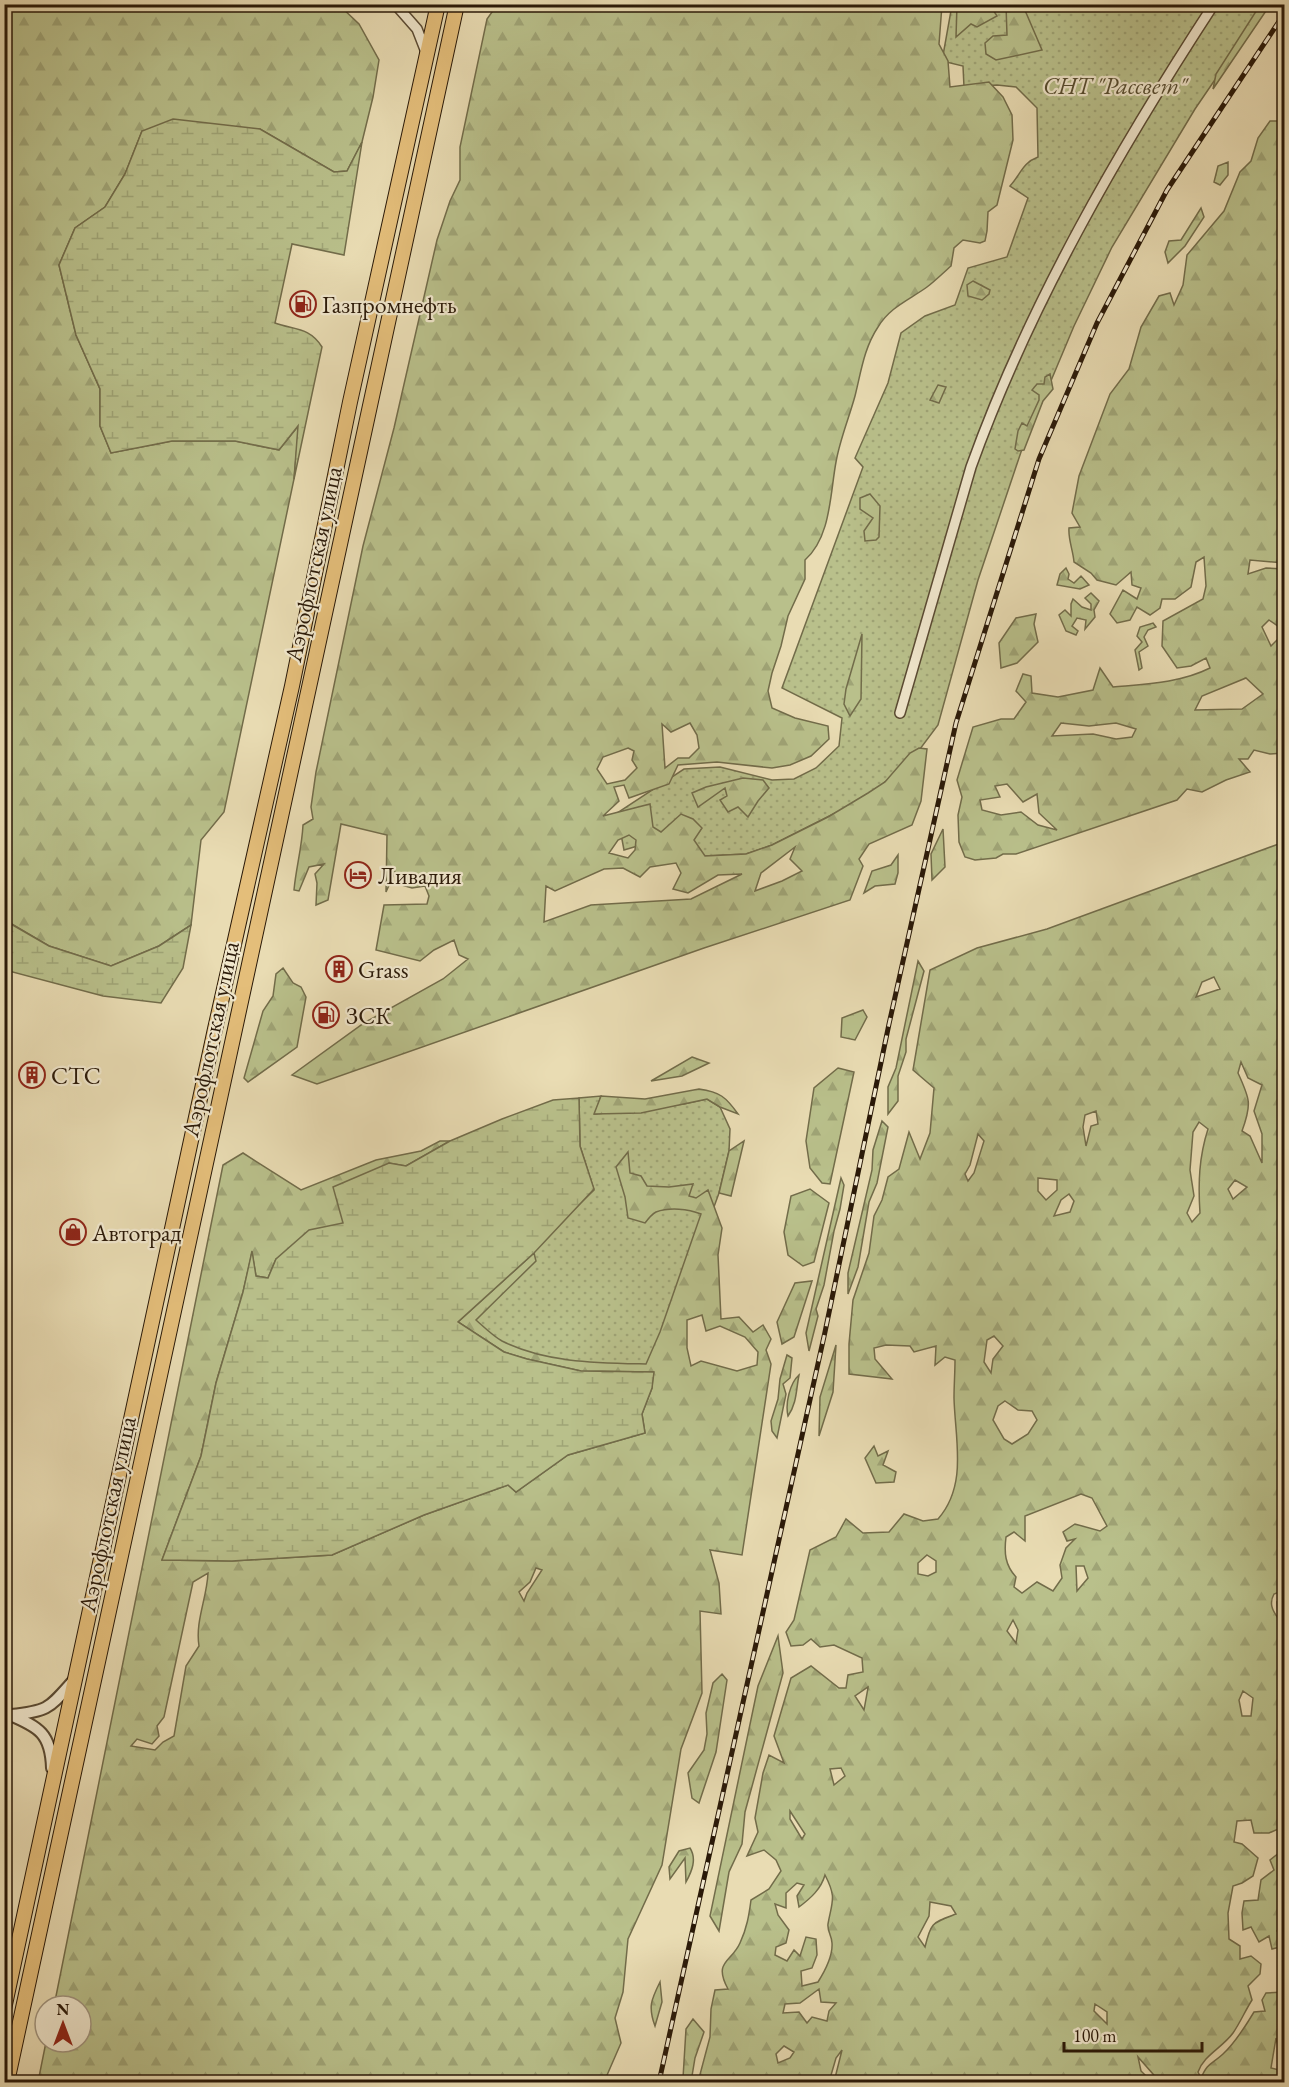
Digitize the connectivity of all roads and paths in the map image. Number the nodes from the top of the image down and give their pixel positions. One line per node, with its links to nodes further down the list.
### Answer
1 (395, 4): 5 (street)
2 (438, 4): 5 (main road, Аэрофлотская улица)
3 (457, 4): 11 (main road, Аэрофлотская улица)
4 (1214, 4): 6 (street)
5 (426, 53): 7 (main road, Аэрофлотская улица)
6 (900, 713)
7 (76, 1677): 8 (street); 9 (main road, Аэрофлотская улица)
8 (7, 1715): 9 (street)
9 (53, 1785): 10 (main road, Аэрофлотская улица)
10 (4, 2009)
11 (7, 2082)

